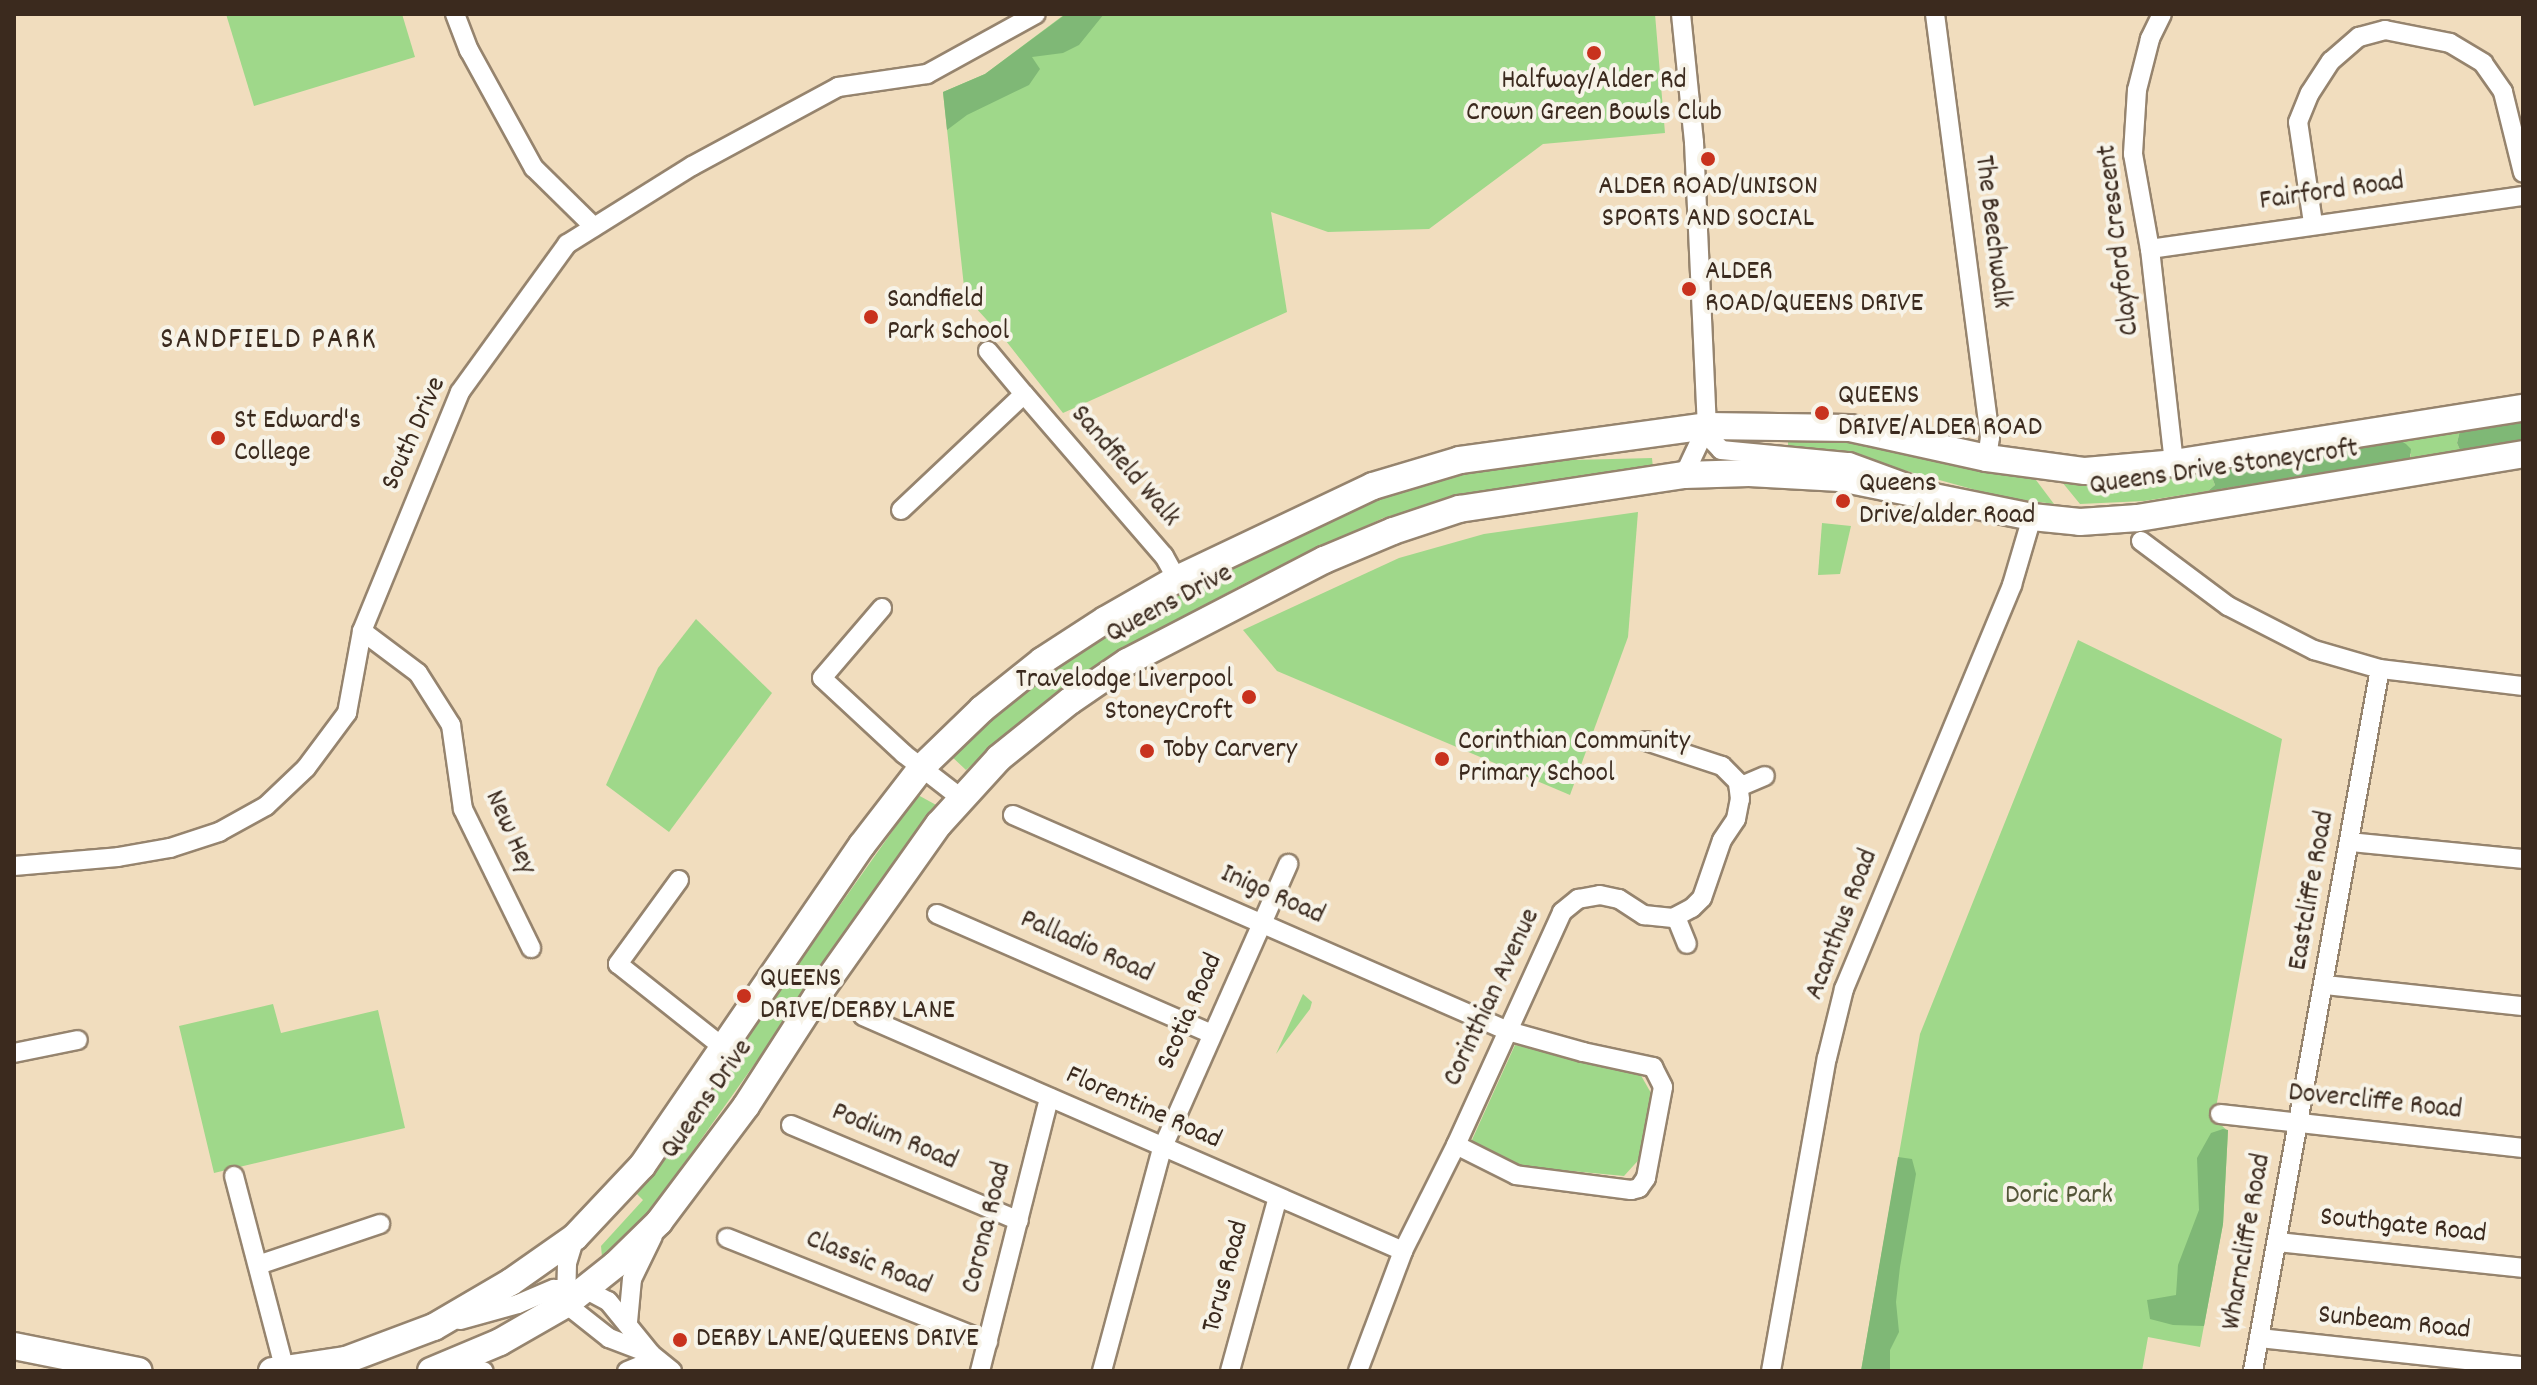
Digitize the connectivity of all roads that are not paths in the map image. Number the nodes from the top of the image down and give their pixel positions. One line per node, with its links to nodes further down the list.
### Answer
1 (455, 14): 10 (street)
2 (1036, 14): 10 (street, South Drive)
3 (1681, 14): 15 (street)
4 (1935, 14): 18 (street, The Beechwalk)
5 (2162, 14): 11 (street, Clayford Crescent)
6 (2384, 22): 7 (street); 9 (street)
7 (2523, 173)
8 (2523, 196): 9 (street, Fairford Road)
9 (2313, 223): 11 (street, Fairford Road)
10 (594, 227): 28 (street, South Drive)
11 (2150, 249): 19 (street, Clayford Crescent)
12 (988, 351): 13 (street, Sandfield Walk)
13 (1024, 394): 23 (street); 26 (street, Sandfield Walk)
14 (2523, 408): 19 (highway, Queens Drive Stoneycroft)
15 (1707, 426): 16 (highway, Queens Drive); 20 (street); 22 (street); 26 (highway, Queens Drive)
16 (1850, 428): 18 (highway, Queens Drive Stoneycroft)
17 (2523, 454): 24 (highway, Queens Drive Stoneycroft)
18 (1987, 458): 19 (highway, Queens Drive Stoneycroft)
19 (2174, 463)
20 (1684, 475): 21 (highway, Queens Drive); 35 (highway, Queens Drive)
21 (1840, 478): 22 (highway, Queens Drive Stoneycroft)
22 (1938, 496): 24 (highway, Queens Drive Stoneycroft)
23 (901, 510)
24 (2032, 517): 92 (street, Acanthus Road)
25 (2141, 541): 29 (street)
26 (1177, 579): 32 (highway, Queens Drive)
27 (882, 608): 32 (street)
28 (362, 631): 40 (street, South Drive); 46 (street, New Hey)
29 (2380, 669): 30 (street); 37 (street, Eastcliffe Road)
30 (2523, 686)
31 (1646, 741): 34 (street)
32 (922, 767): 35 (street); 53 (highway, Queens Drive)
33 (1765, 776): 34 (street)
34 (1739, 787): 43 (street)
35 (961, 798): 65 (highway, Queens Drive)
36 (1013, 815): 44 (street, Inigo Road)
37 (2350, 842): 38 (street); 47 (street, Eastcliffe Road)
38 (2523, 859)
39 (1288, 864): 44 (street, Scotia Road)
40 (14, 866)
41 (679, 880): 53 (street)
42 (937, 914): 51 (street, Palladio Road)
43 (1676, 917): 45 (street); 50 (street, Corinthian Avenue)
44 (1261, 921): 50 (street, Inigo Road); 51 (street, Scotia Road)
45 (1687, 944)
46 (531, 948)
47 (2325, 985): 48 (street); 57 (street, Eastcliffe Road)
48 (2523, 1006)
49 (863, 1016): 55 (street, Florentine Road)
50 (1508, 1031): 59 (street, Corinthian Avenue); 59 (street, Inigo Road)
51 (1212, 1034): 61 (street, Scotia Road)
52 (78, 1040): 54 (street)
53 (724, 1048): 67 (highway, Queens Drive)
54 (14, 1053)
55 (1049, 1098): 61 (street, Florentine Road); 64 (street, Corona Road)
56 (2220, 1114): 57 (street, Dovercliffe Road)
57 (2298, 1123): 60 (street, Dovercliffe Road); 69 (street, Wharncliffe Road)
58 (791, 1125): 64 (street, Podium Road)
59 (1456, 1145): 70 (street, Corinthian Avenue)
60 (2523, 1148)
61 (1162, 1149): 63 (street, Florentine Road); 89 (street, Scotia Road)
62 (234, 1176): 71 (street)
63 (1278, 1197): 70 (street, Florentine Road); 90 (street, Torus Road)
64 (1019, 1221): 77 (street, Corona Road)
65 (659, 1222): 73 (highway, Queens Drive); 74 (street)
66 (380, 1224): 71 (street)
67 (575, 1237): 73 (street); 75 (highway, Queens Drive)
68 (727, 1238): 77 (street, Classic Road)
69 (2277, 1242): 72 (street, Southgate Road); 76 (street, Wharncliffe Road)
70 (1403, 1251): 91 (street, Corinthian Avenue)
71 (258, 1265): 83 (street)
72 (2523, 1268)
73 (572, 1293): 74 (street); 75 (street); 79 (street); 82 (highway, Queens Drive)
74 (628, 1322): 79 (street)
75 (434, 1327): 83 (highway, Queens Drive)
76 (2259, 1338): 81 (street, Sunbeam Road); 93 (street, Wharncliffe Road)
77 (988, 1342): 88 (street, Corona Road)
78 (14, 1346): 80 (highway)
79 (653, 1356): 86 (street); 87 (street)
80 (54, 1363): 84 (highway)
81 (2523, 1366)
82 (441, 1369): 85 (street, Queens Drive)
83 (278, 1370)
84 (139, 1371)
85 (484, 1371)
86 (627, 1371)
87 (672, 1371)
88 (980, 1371)
89 (1102, 1371)
90 (1230, 1371)
91 (1358, 1371)
92 (1771, 1371)
93 (2253, 1371)

